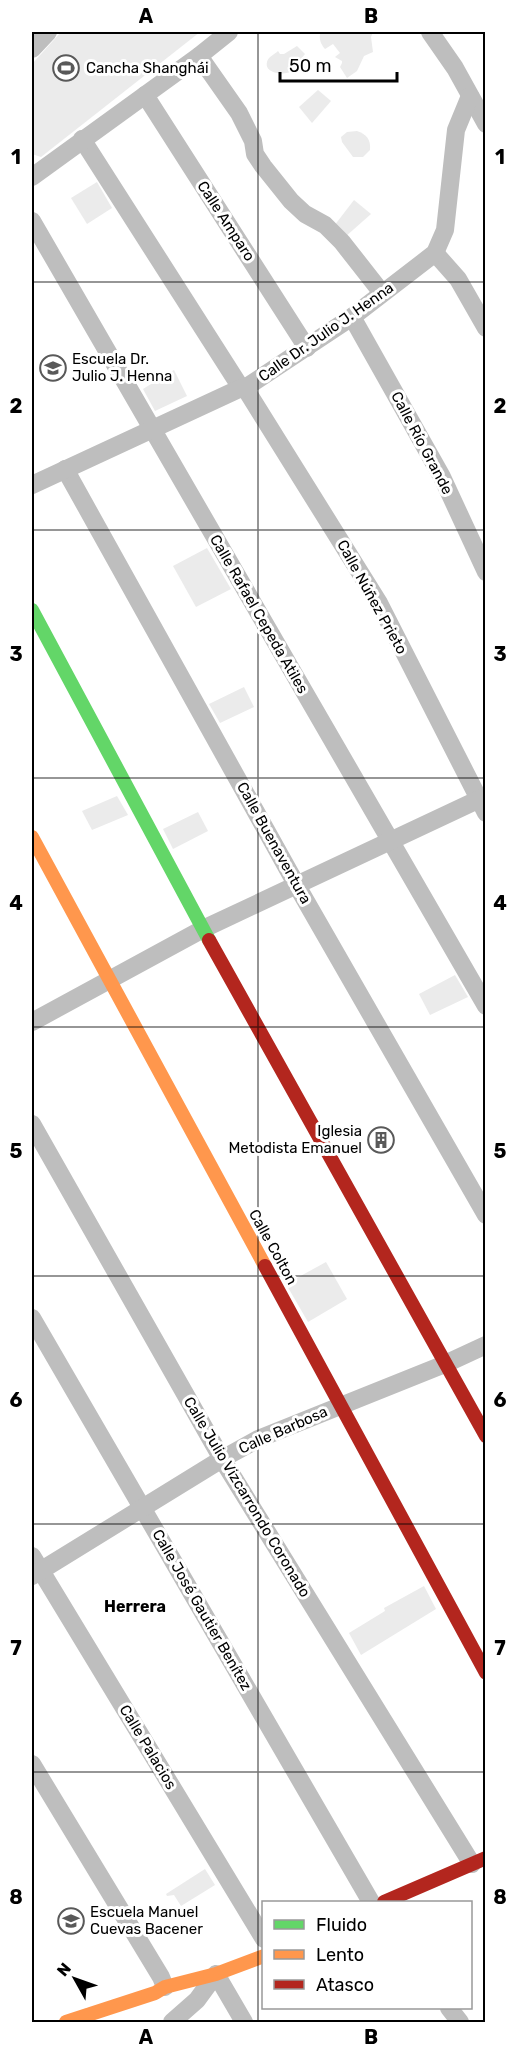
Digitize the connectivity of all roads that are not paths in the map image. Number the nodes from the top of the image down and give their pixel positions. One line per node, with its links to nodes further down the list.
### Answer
1 (48, 32): 4 (street)
2 (229, 32): 5 (street)
3 (430, 32): 7 (street)
4 (32, 49)
5 (199, 56): 6 (street); 13 (street)
6 (146, 95): 9 (street); 16 (street, Calle Amparo)
7 (470, 96): 8 (street); 12 (street)
8 (486, 124)
9 (82, 140): 10 (street); 17 (street, Calle Núñez Prieto)
10 (32, 177)
11 (32, 221): 18 (street, Calle Rafael Cepeda Atiles)
12 (435, 253): 13 (street, Calle Dr. Julio J. Henna); 15 (street)
13 (382, 293): 14 (street, Calle Dr. Julio J. Henna)
14 (352, 317): 16 (street, Calle Dr. Julio J. Henna); 21 (street, Calle Río Grande)
15 (486, 328)
16 (307, 348): 17 (street, Calle Dr. Julio J. Henna)
17 (243, 388): 18 (street, Calle Dr. Julio J. Henna); 23 (street, Calle Núñez Prieto)
18 (152, 428): 19 (street, Calle Dr. Julio J. Henna); 25 (street, Calle Rafael Cepeda Atiles)
19 (65, 469): 20 (street, Calle Dr. Julio J. Henna); 26 (street, Calle Buenaventura)
20 (32, 485)
21 (486, 572)
22 (32, 610): 27 (street)
23 (483, 803): 25 (street)
24 (32, 837): 28 (street, Calle Colton)
25 (390, 840): 26 (street); 29 (street, Calle Rafael Cepeda Atiles)
26 (296, 884): 27 (street); 32 (street, Calle Buenaventura)
27 (203, 929): 28 (street); 35 (street)
28 (109, 980): 30 (street); 36 (street, Calle Colton)
29 (486, 1006)
30 (32, 1022)
31 (32, 1124): 38 (street, Calle Julio Vizcarrondo Coronado)
32 (486, 1215)
33 (32, 1318): 39 (street, Calle José Gautier Benítez)
34 (486, 1345): 35 (street, Calle Barbosa)
35 (446, 1364): 36 (street, Calle Barbosa); 37 (street)
36 (340, 1405): 38 (street, Calle Barbosa); 41 (street, Calle Colton)
37 (486, 1436)
38 (222, 1459): 39 (street, Calle Barbosa); 43 (street, Calle Julio Vizcarrondo Coronado)
39 (143, 1508): 40 (street, Calle Barbosa); 44 (street, Calle José Gautier Benítez)
40 (35, 1568): 46 (street, Calle Palacios)
41 (486, 1673)
42 (32, 1764): 49 (street)
43 (479, 1861): 45 (street)
44 (370, 1901)
45 (386, 1901)
46 (262, 1936)
47 (262, 1957): 48 (street)
48 (216, 1974): 49 (street); 52 (street); 53 (street)
49 (165, 1987): 51 (street)
50 (450, 2009): 54 (street)
51 (66, 2022)
52 (172, 2022)
53 (244, 2022)
54 (460, 2022)

